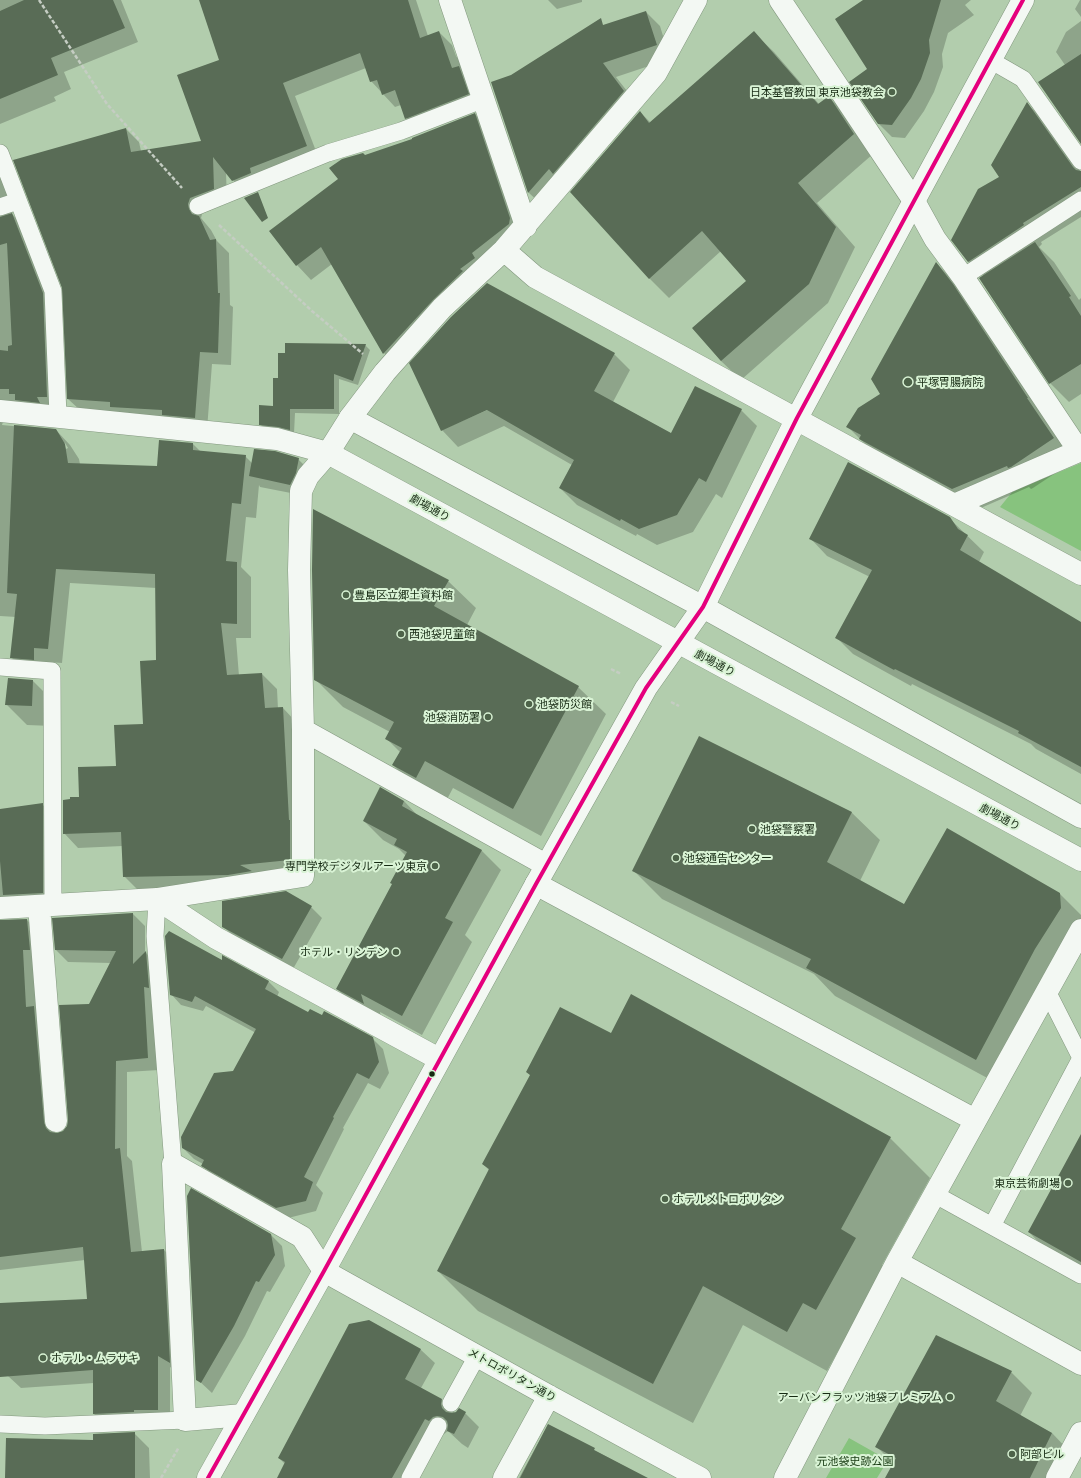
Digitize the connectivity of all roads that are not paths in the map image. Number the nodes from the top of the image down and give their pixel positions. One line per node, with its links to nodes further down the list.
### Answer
1 (450, 0): 6 (street)
2 (696, 0): 14 (street)
3 (780, 0): 11 (street)
4 (1023, 0): 5 (street)
5 (990, 60): 8 (lane); 11 (street)
6 (484, 99): 12 (lane); 14 (street)
7 (0, 153): 10 (lane)
8 (1081, 160)
9 (1081, 200): 16 (lane)
10 (18, 201): 13 (lane); 18 (lane)
11 (914, 201): 16 (street); 20 (street)
12 (198, 206)
13 (0, 207)
14 (526, 226): 15 (street)
15 (504, 250): 19 (street); 20 (street)
16 (963, 277): 21 (street)
17 (0, 411): 18 (street, 劇場通り)
18 (58, 416): 22 (street, 劇場通り)
19 (350, 418): 22 (street); 25 (street)
20 (797, 418): 23 (street); 25 (street)
21 (1080, 451): 23 (street)
22 (328, 453): 26 (street, 劇場通り); 28 (street)
23 (954, 505): 24 (street)
24 (1081, 574)
25 (703, 607): 26 (street); 29 (street)
26 (678, 643): 30 (street, 劇場通り); 31 (street)
27 (0, 667): 34 (lane)
28 (303, 730): 31 (street); 33 (street)
29 (1081, 817)
30 (1081, 860)
31 (546, 865): 32 (street)
32 (536, 884): 39 (street); 40 (street)
33 (157, 899): 34 (street); 39 (street); 42 (lane)
34 (46, 905): 35 (street); 41 (street)
35 (0, 908)
36 (1081, 930): 37 (street)
37 (1047, 991): 38 (lane); 40 (street)
38 (1081, 1058): 44 (lane)
39 (440, 1059): 46 (street)
40 (975, 1120): 43 (street)
41 (56, 1121)
42 (172, 1164): 46 (street); 53 (street)
43 (934, 1194): 44 (lane); 45 (street)
44 (992, 1226): 47 (lane)
45 (896, 1262): 49 (street); 61 (street)
46 (324, 1271): 48 (street, メトロポリタン通り); 52 (street)
47 (1081, 1275)
48 (477, 1356): 50 (street, メトロポリタン通り); 51 (lane)
49 (1081, 1364)
50 (549, 1396): 59 (street); 60 (street, メトロポリタン通り)
51 (451, 1403)
52 (243, 1415): 53 (street); 57 (street)
53 (186, 1420): 54 (lane)
54 (0, 1424)
55 (438, 1426): 58 (lane)
56 (1081, 1433): 62 (street)
57 (208, 1478)
58 (410, 1478)
59 (504, 1478)
60 (700, 1478)
61 (785, 1478)
62 (1057, 1478)

